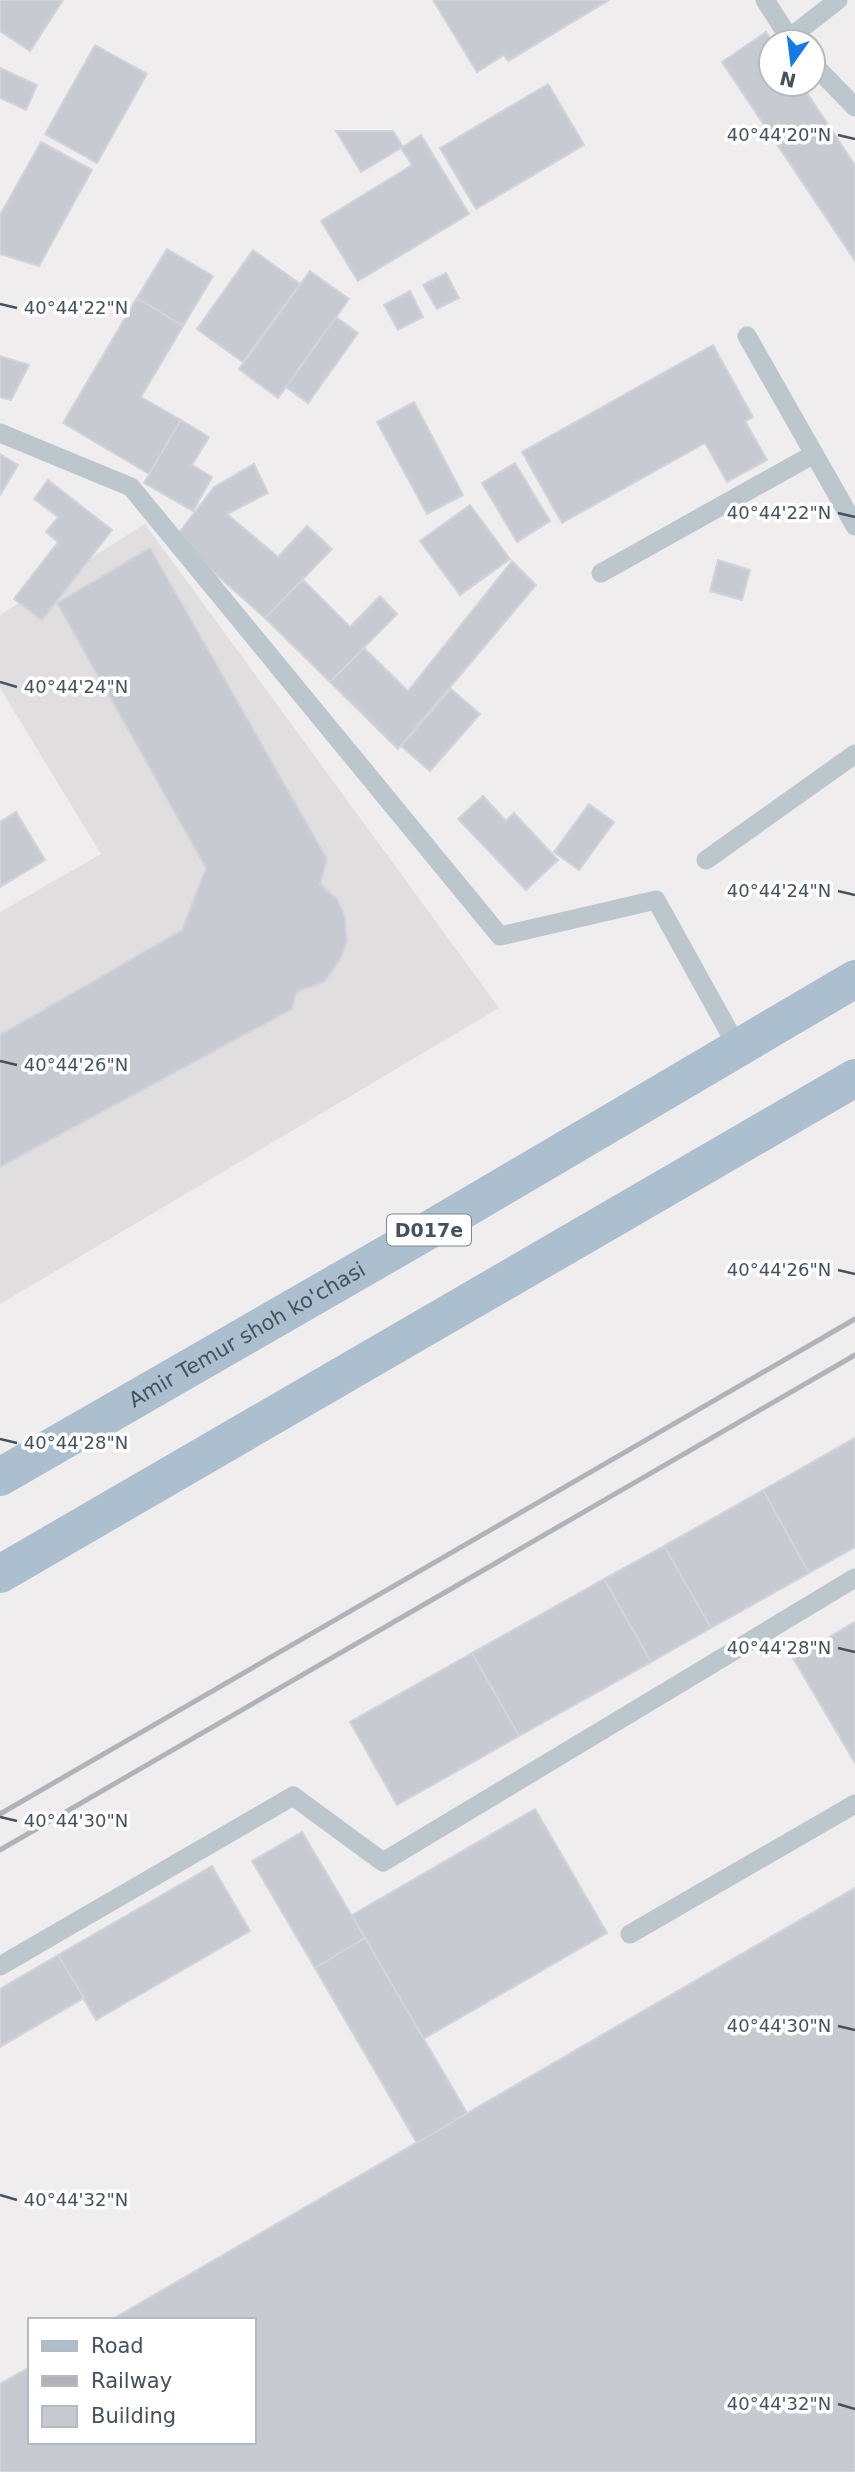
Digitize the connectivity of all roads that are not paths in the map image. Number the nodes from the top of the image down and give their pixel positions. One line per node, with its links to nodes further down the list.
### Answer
1 (765, 0): 3 (lane)
2 (837, 1): 4 (lane)
3 (782, 28)
4 (804, 28)
5 (827, 78): 6 (lane)
6 (855, 107)
7 (747, 336): 9 (lane)
8 (0, 433): 15 (lane)
9 (814, 454): 10 (lane); 11 (lane)
10 (855, 526)
11 (601, 573)
12 (855, 754): 13 (lane)
13 (706, 860)
14 (855, 979): 15 (main road, Amir Temur shoh ko'chasi / D017e)
15 (738, 1048): 17 (main road, Amir Temur shoh ko'chasi / D017e)
16 (855, 1078): 18 (main road)
17 (0, 1477)
18 (0, 1574)
19 (855, 1577): 22 (lane)
20 (855, 1804): 21 (lane)
21 (630, 1934)
22 (0, 1966)

